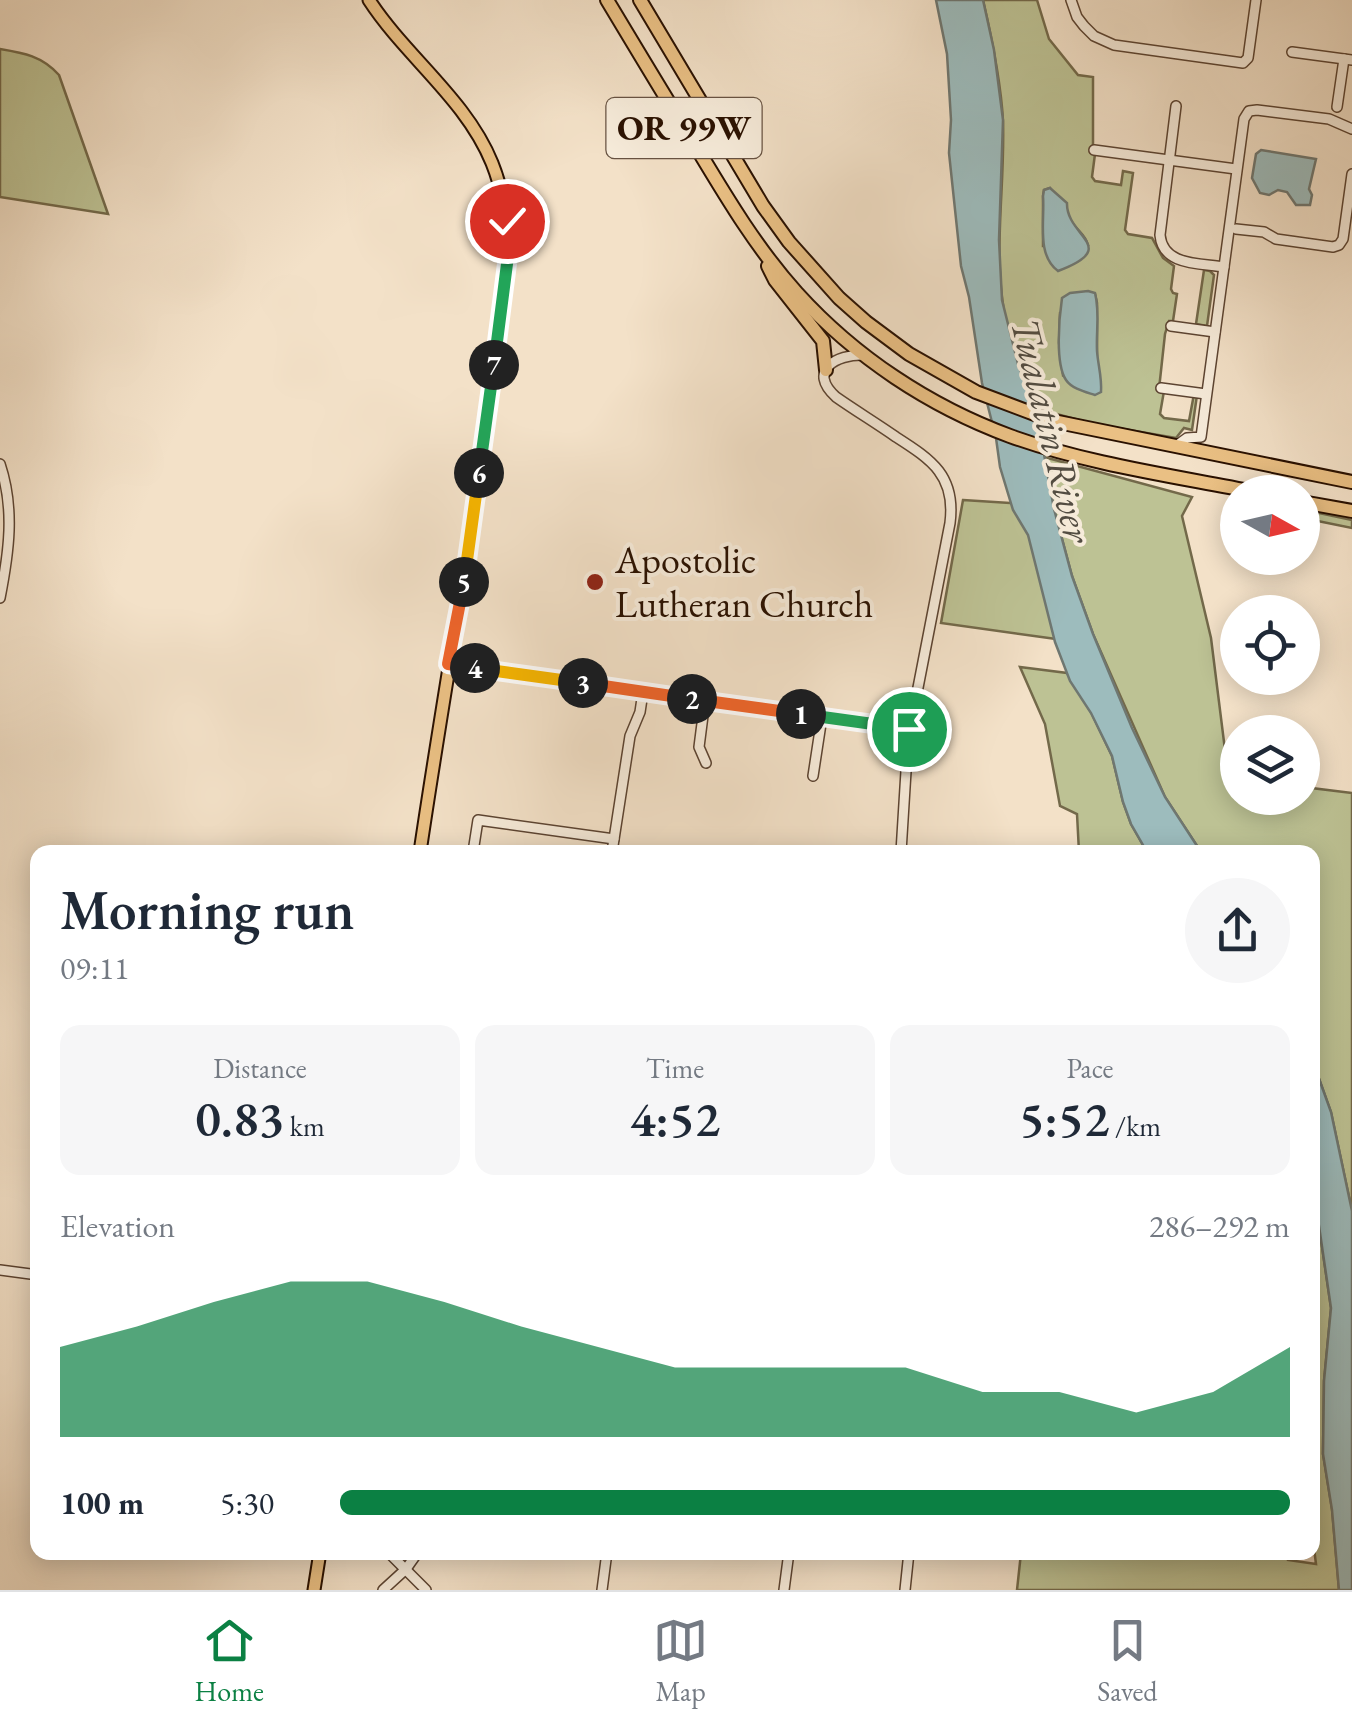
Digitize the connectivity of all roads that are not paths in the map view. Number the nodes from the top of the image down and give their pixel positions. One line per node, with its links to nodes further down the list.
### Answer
1 (369, 0): 33 (main road)
2 (607, 0): 16 (highway, OR 99W)
3 (640, 0): 18 (highway, OR 99W)
4 (1071, 0): 5 (street)
5 (1256, 0)
6 (1292, 52): 7 (street)
7 (1348, 60): 9 (street)
8 (1176, 106): 12 (street)
9 (1337, 107)
10 (1352, 130): 13 (street)
11 (1094, 150): 12 (street)
12 (1169, 160): 13 (street); 17 (street)
13 (1236, 169): 17 (street)
14 (1352, 174): 15 (street)
15 (1236, 229)
16 (765, 254): 19 (highway, OR 99W); 23 (highway)
17 (1224, 267): 21 (street)
18 (824, 282): 19 (highway); 26 (highway, OR 99W)
19 (795, 291): 22 (highway, OR 99W)
20 (1171, 326): 21 (street)
21 (1215, 332): 25 (street)
22 (864, 355): 23 (street); 29 (highway, OR 99W)
23 (826, 370): 37 (street)
24 (1161, 388): 25 (street)
25 (1206, 394): 26 (street)
26 (1176, 446): 28 (highway, OR 99W)
27 (0, 464): 32 (street)
28 (1352, 482)
29 (1220, 485)
30 (1320, 505): 31 (highway)
31 (1352, 511)
32 (0, 598)
33 (448, 664): 34 (street); 41 (main road)
34 (643, 692): 35 (street); 40 (street)
35 (705, 700): 36 (street); 38 (street)
36 (822, 716): 37 (street); 39 (street)
37 (909, 729): 44 (street)
38 (706, 763)
39 (813, 776)
40 (614, 839): 42 (street); 43 (street)
41 (421, 845)
42 (474, 845)
43 (613, 845)
44 (901, 845)
45 (0, 1270): 46 (street)
46 (30, 1275)
47 (319, 1560): 54 (main road)
48 (396, 1560): 53 (street)
49 (412, 1560): 53 (street)
50 (607, 1560): 57 (street)
51 (788, 1560): 58 (street)
52 (908, 1560): 59 (street)
53 (406, 1569): 55 (street); 56 (street)
54 (314, 1590)
55 (382, 1590)
56 (426, 1590)
57 (602, 1590)
58 (784, 1590)
59 (905, 1590)

